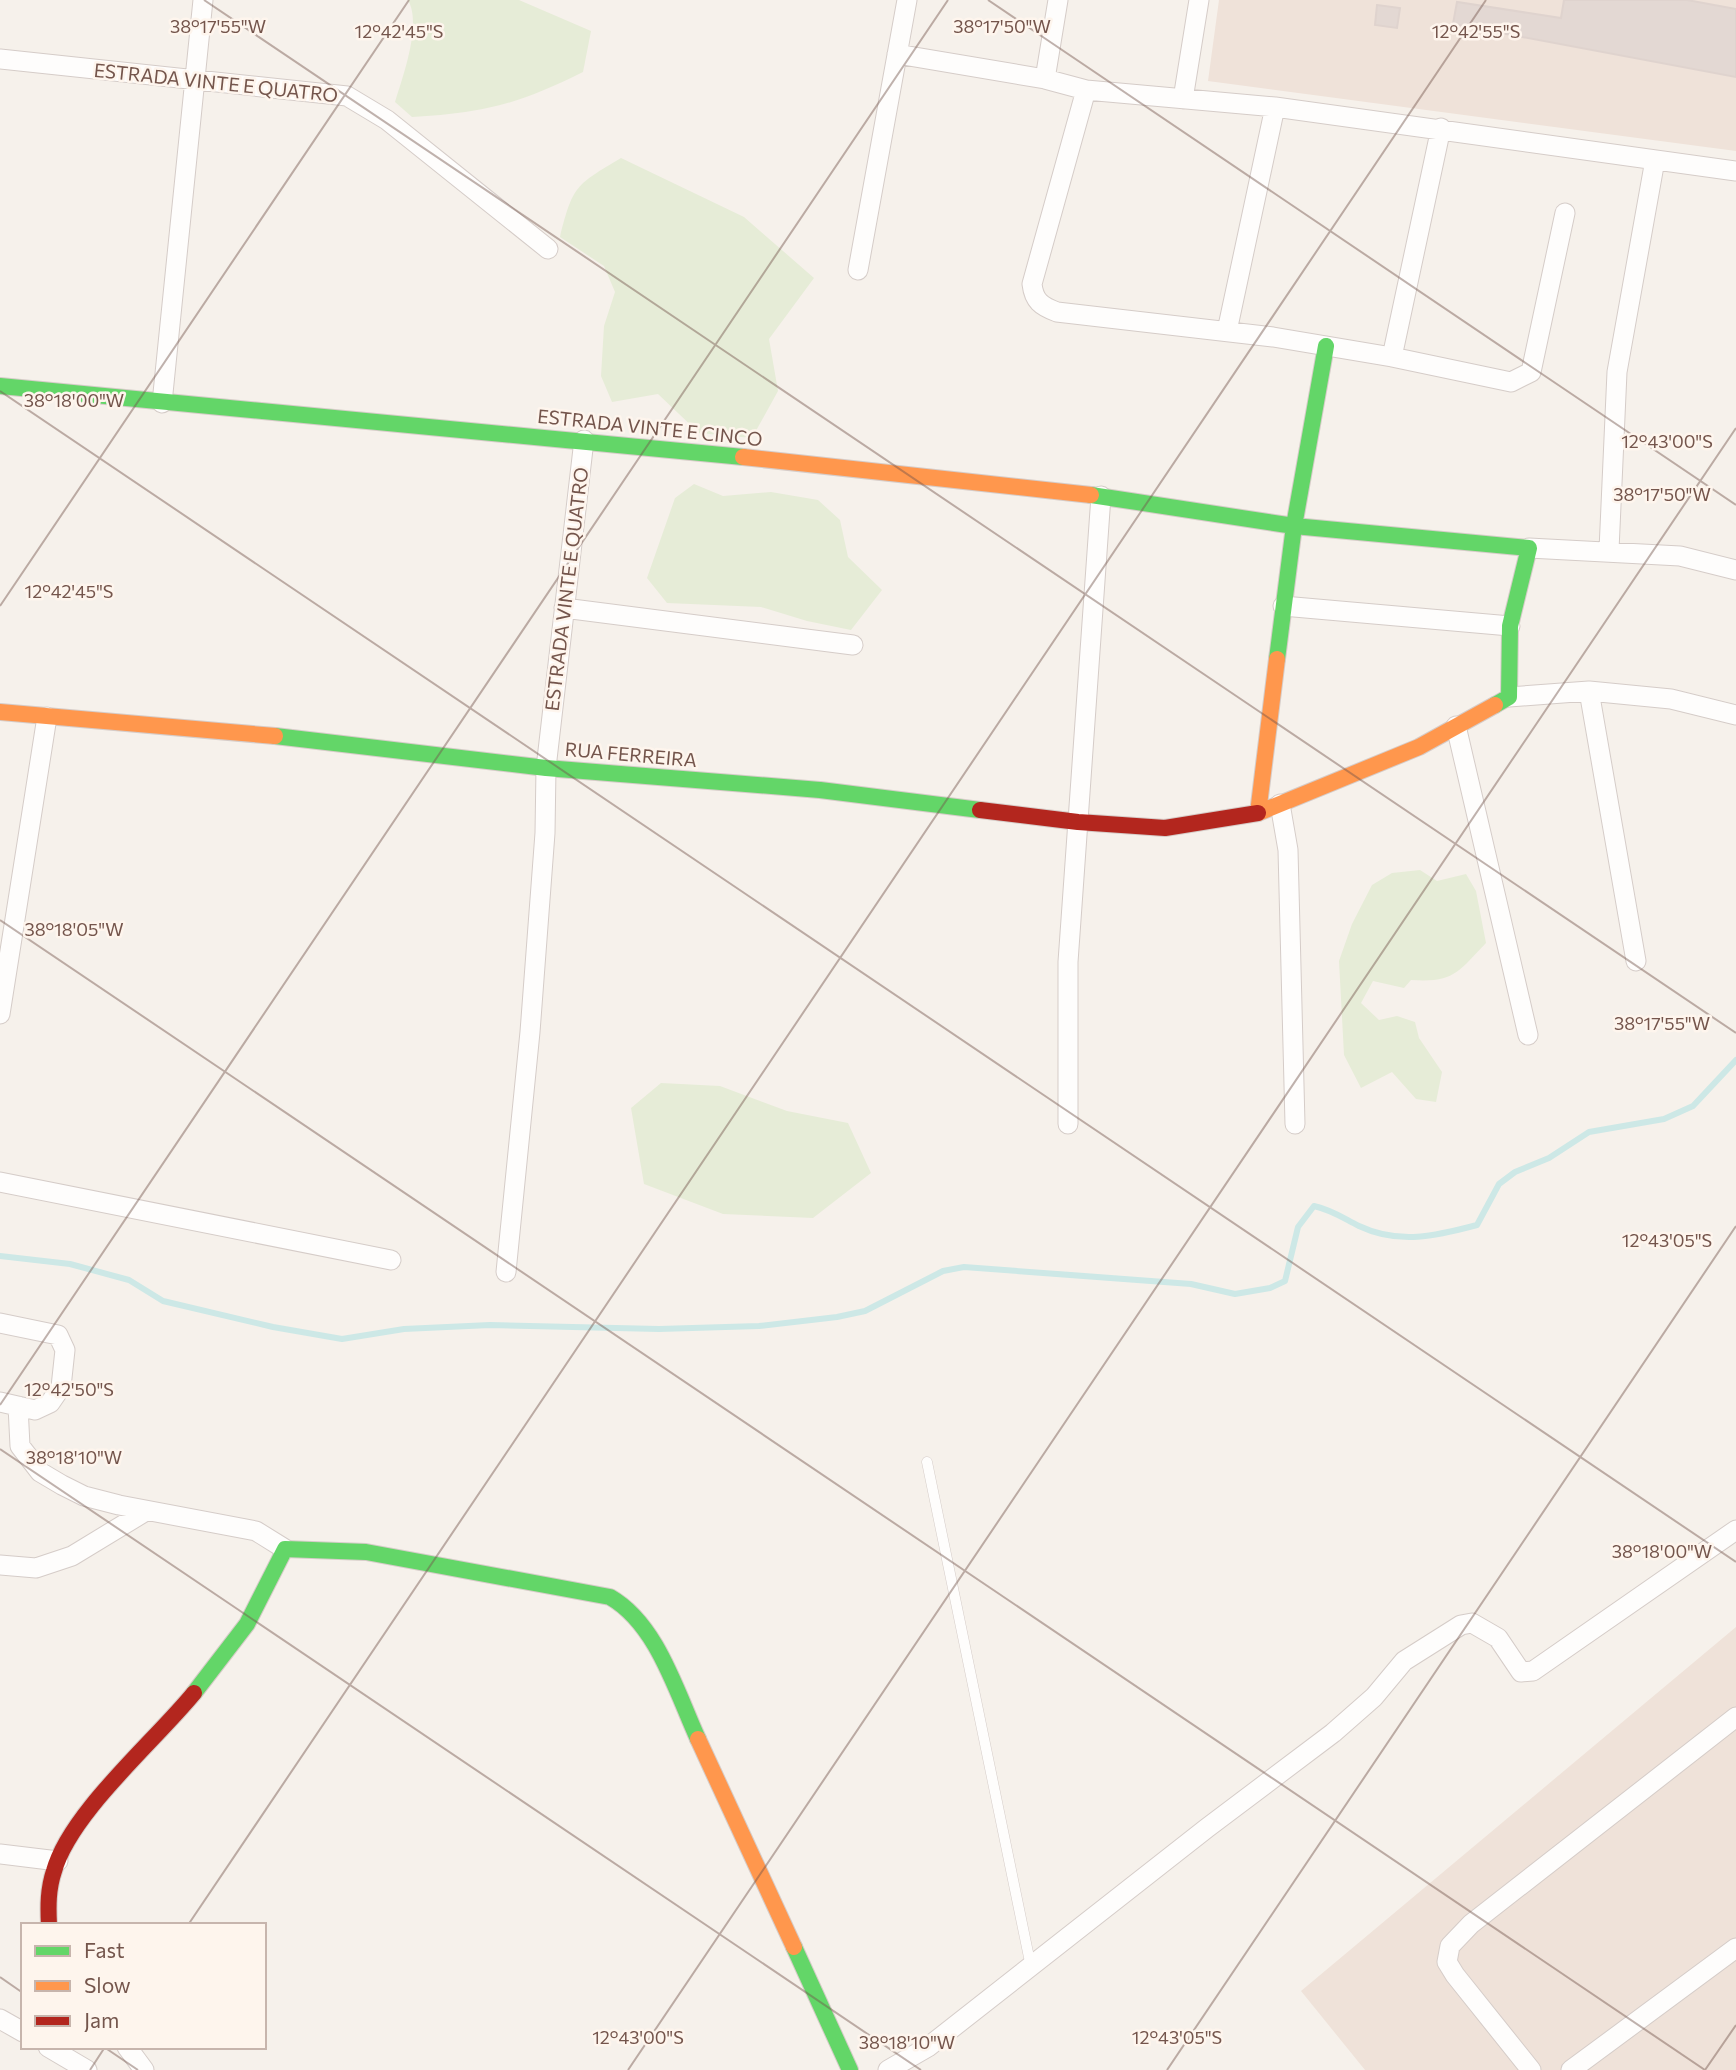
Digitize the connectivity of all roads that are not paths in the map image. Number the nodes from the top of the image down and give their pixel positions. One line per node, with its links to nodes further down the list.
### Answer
1 (203, 0): 8 (street)
2 (907, 0): 5 (street)
3 (1058, 0): 7 (street)
4 (1199, 0): 10 (street)
5 (897, 54): 7 (street); 17 (street)
6 (0, 59): 8 (street, ESTRADA VINTE E QUATRO)
7 (1045, 79): 9 (street)
8 (195, 80): 16 (street, ESTRADA VINTE E QUATRO); 22 (street)
9 (1086, 90): 10 (street); 18 (street)
10 (1183, 99): 11 (street)
11 (1275, 107): 12 (street); 18 (street)
12 (1441, 128): 13 (street); 20 (street)
13 (1655, 160): 14 (street); 27 (street)
14 (1736, 171)
15 (1565, 213): 20 (street)
16 (548, 249)
17 (858, 270)
18 (1227, 331): 19 (street)
19 (1326, 346): 20 (street); 25 (street)
20 (1392, 357)
21 (0, 386): 22 (street, ESTRADA VINTE E CINCO)
22 (162, 403): 23 (street, ESTRADA VINTE E CINCO)
23 (584, 440): 24 (street, ESTRADA VINTE E CINCO); 30 (street, ESTRADA VINTE E QUATRO)
24 (1101, 496): 25 (street, ESTRADA VINTE E CINCO); 42 (street)
25 (1294, 526): 26 (street, ESTRADA VINTE E CINCO); 29 (street)
26 (1529, 548): 27 (street); 31 (street)
27 (1609, 550): 28 (street)
28 (1736, 570)
29 (1283, 606): 31 (street); 41 (street)
30 (564, 608): 32 (street); 39 (street, ESTRADA VINTE E QUATRO)
31 (1510, 626): 34 (street)
32 (853, 645)
33 (1589, 691): 34 (street); 36 (street); 43 (street)
34 (1509, 697): 38 (street, RUA FERREIRA)
35 (0, 712): 37 (street, RUA FERREIRA)
36 (1736, 715)
37 (47, 717): 39 (street, RUA FERREIRA); 44 (street)
38 (1456, 726): 40 (street, RUA FERREIRA); 45 (street)
39 (546, 768): 42 (street, RUA FERREIRA); 50 (street, ESTRADA VINTE E QUATRO)
40 (1280, 804): 41 (street, RUA FERREIRA); 47 (street)
41 (1258, 813): 42 (street, RUA FERREIRA)
42 (1078, 822): 46 (street)
43 (1636, 961)
44 (0, 1014)
45 (1528, 1035)
46 (1068, 1124)
47 (1295, 1124)
48 (0, 1182): 49 (street)
49 (391, 1261)
50 (506, 1272)
51 (0, 1322): 52 (street)
52 (9, 1404): 54 (street)
53 (927, 1462): 63 (lane)
54 (146, 1511): 56 (street); 57 (street)
55 (1736, 1530): 63 (street)
56 (285, 1549): 60 (street); 70 (street)
57 (0, 1565)
58 (1736, 1717): 72 (street)
59 (0, 1854): 60 (street)
60 (58, 1861): 61 (street)
61 (49, 1923)
62 (1736, 1948): 73 (street)
63 (1031, 1967): 71 (street)
64 (0, 2019): 65 (street)
65 (21, 2031)
66 (51, 2049): 68 (street)
67 (128, 2049): 69 (street)
68 (87, 2070)
69 (144, 2070)
70 (850, 2070)
71 (888, 2070)
72 (1531, 2070)
73 (1571, 2070)

